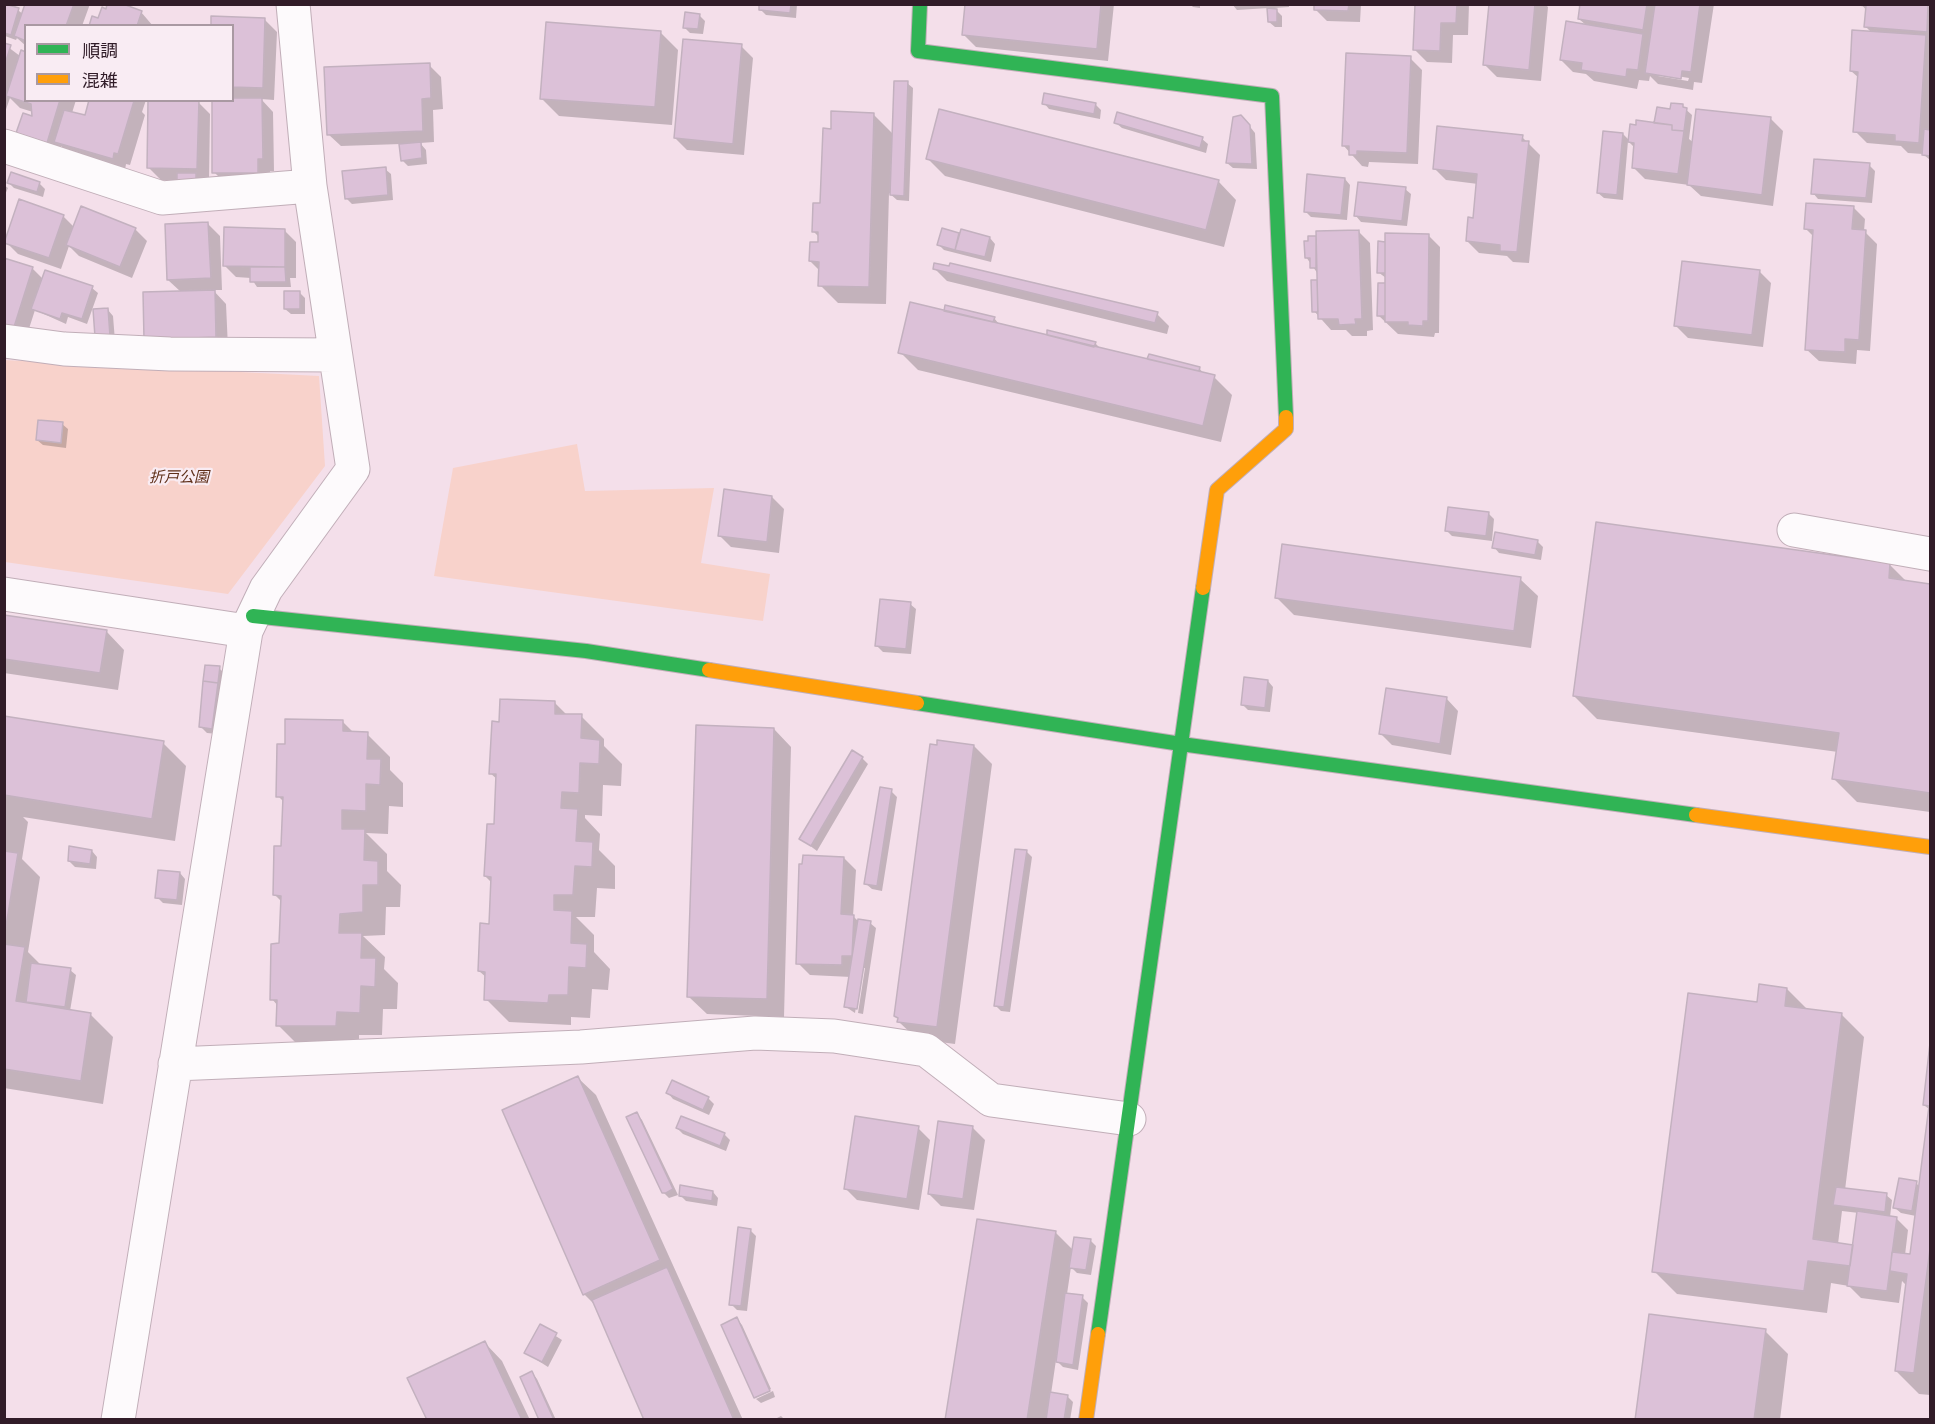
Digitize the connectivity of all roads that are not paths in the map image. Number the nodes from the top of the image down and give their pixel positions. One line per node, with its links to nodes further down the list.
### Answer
1 (293, 4): 4 (street)
2 (920, 4): 11 (street)
3 (4, 147): 4 (street)
4 (310, 186): 6 (street)
5 (4, 341): 6 (street)
6 (335, 355): 10 (street)
7 (1794, 530): 8 (street)
8 (1930, 554)
9 (4, 594): 10 (street)
10 (249, 624): 11 (street); 13 (street)
11 (1181, 744): 12 (street); 14 (street)
12 (1930, 848)
13 (176, 1064): 14 (street); 15 (street)
14 (1129, 1119): 16 (street)
15 (118, 1419)
16 (1086, 1419)

